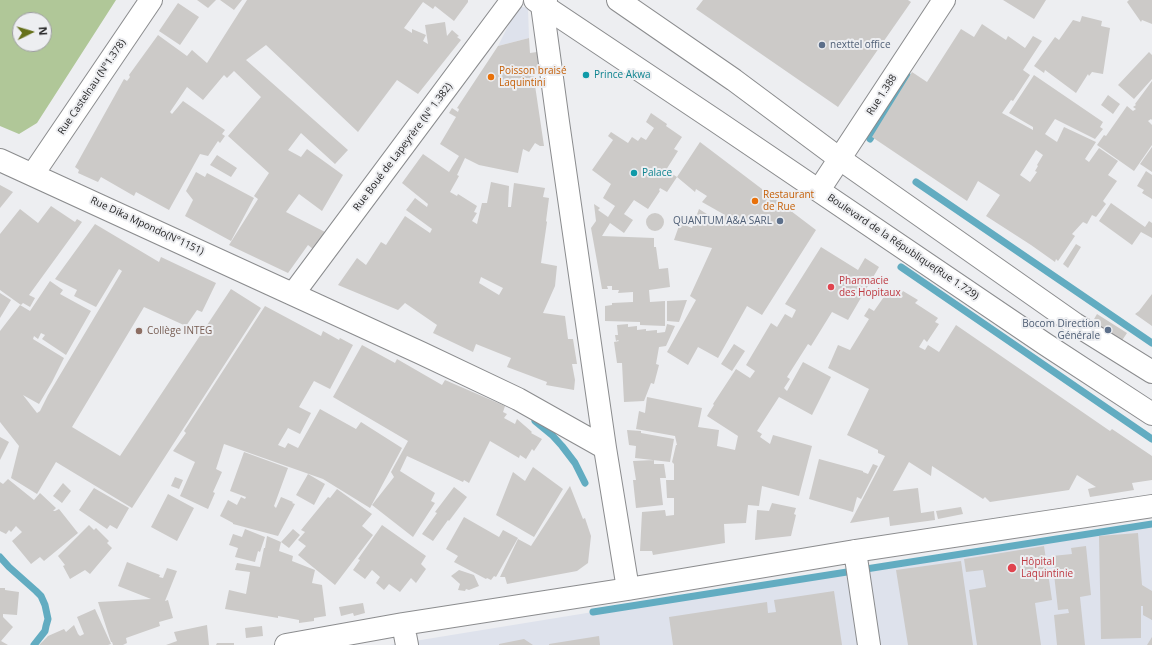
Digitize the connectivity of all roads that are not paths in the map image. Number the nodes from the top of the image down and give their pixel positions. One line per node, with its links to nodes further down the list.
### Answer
1 (151, 0): 8 (street, Rue Castelnau (N°1.378))
2 (512, 0): 10 (street, Rue Boué de Lapeyrère (N° 1.382))
3 (618, 0): 6 (street)
4 (944, 0): 6 (street, Rue 1.388)
5 (541, 2): 9 (street, Boulevard de la République(Rue 1.729)); 13 (street)
6 (840, 159): 9 (street, Rue 1.388); 11 (street)
7 (0, 160): 8 (street, Rue Dika Mpondo(N°1151))
8 (33, 174): 10 (street, Rue Dika Mpondo(N°1151))
9 (820, 190): 12 (street, Boulevard de la République(Rue 1.729))
10 (293, 294): 13 (street, Rue Dika Mpondo(N°1151))
11 (1152, 372)
12 (1152, 414)
13 (605, 448): 16 (street)
14 (1152, 506): 15 (street)
15 (855, 551): 16 (street); 19 (street)
16 (628, 589): 17 (street)
17 (405, 635): 18 (street)
18 (286, 645)
19 (869, 645)

